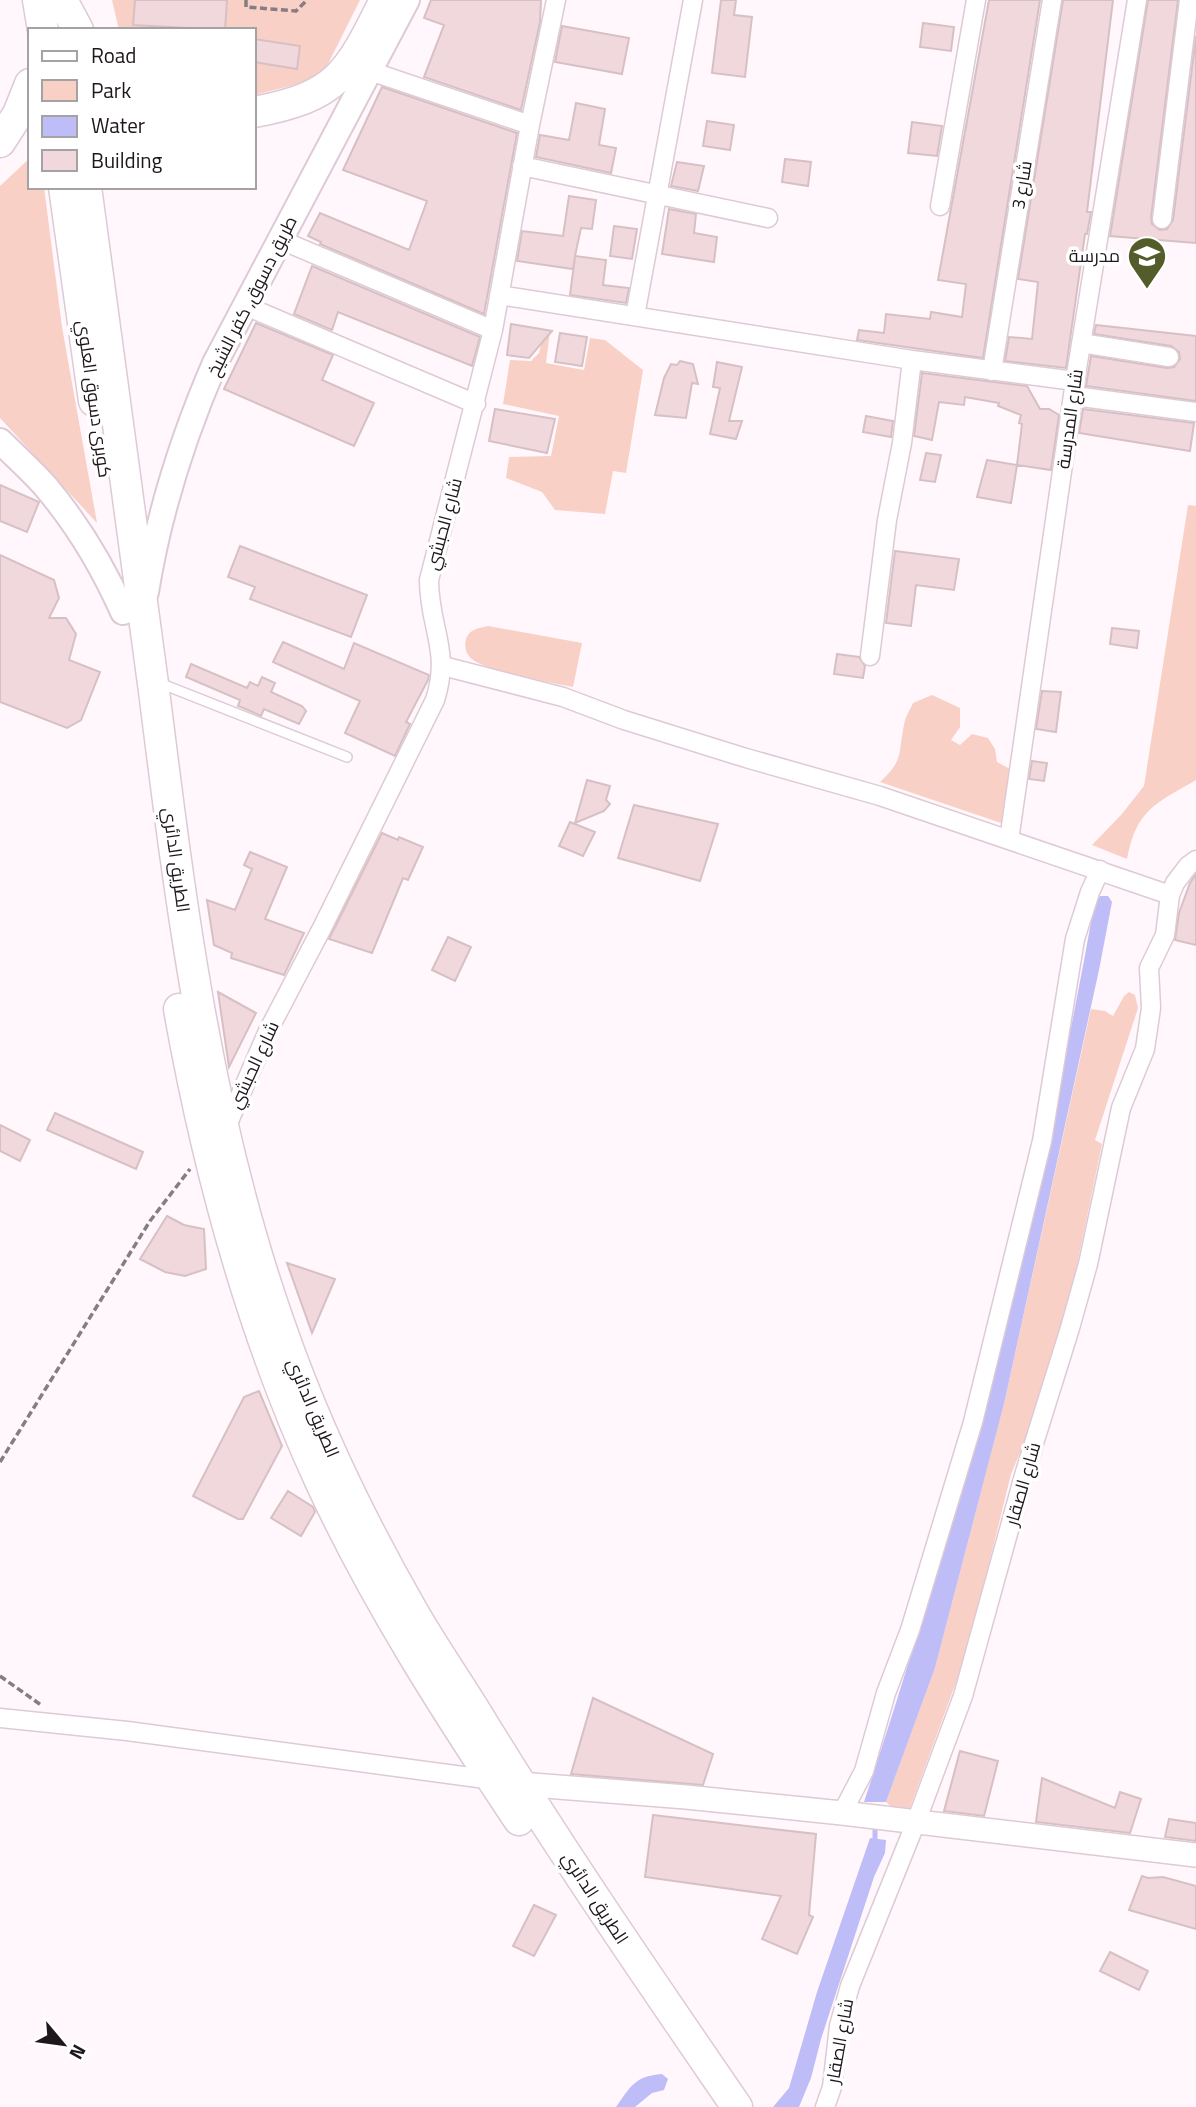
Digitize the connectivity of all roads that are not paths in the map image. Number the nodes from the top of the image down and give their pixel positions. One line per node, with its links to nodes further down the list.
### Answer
1 (385, 0): 14 (highway)
2 (407, 0): 12 (main road, طريق دسوق, كفر الشيخ)
3 (556, 0): 15 (street, شارع الحبشي)
4 (693, 0): 20 (street)
5 (976, 0): 21 (street)
6 (1052, 0): 32 (street, شارع 3)
7 (1137, 0): 29 (street, شارع المدرسة)
8 (1189, 0): 23 (street)
9 (47, 10): 10 (highway); 11 (highway)
10 (63, 28)
11 (75, 28)
12 (370, 71): 15 (street); 24 (main road, طريق دسوق, كفر الشيخ)
13 (28, 89): 16 (highway)
14 (256, 112)
15 (530, 125): 17 (street, شارع الحبشي)
16 (0, 142)
17 (522, 166): 20 (street); 25 (street, شارع الحبشي)
18 (64, 189): 37 (highway, كوبرى دسوق العلوي)
19 (86, 189): 37 (highway, كوبرى دسوق العلوي)
20 (658, 195): 22 (street); 27 (street)
21 (940, 206)
22 (768, 218)
23 (1162, 219)
24 (281, 240): 26 (main road, طريق دسوق, كفر الشيخ); 28 (street)
25 (499, 295): 27 (street); 28 (street, شارع الحبشي)
26 (246, 306): 34 (street); 37 (main road, طريق دسوق, كفر الشيخ)
27 (635, 316): 31 (street)
28 (493, 330): 34 (street, شارع الحبشي)
29 (1082, 343): 30 (street); 33 (street, شارع المدرسة)
30 (1170, 357)
31 (912, 360): 32 (street); 38 (street)
32 (992, 371): 33 (street)
33 (1074, 388): 35 (street); 42 (street, شارع المدرسة)
34 (476, 404): 39 (street, شارع الحبشي)
35 (1196, 412)
36 (0, 441): 37 (main road)
37 (133, 611): 40 (highway, الطريق الدائري); 46 (highway, الطريق الدائري)
38 (870, 656)
39 (443, 666): 42 (street); 46 (street, شارع الحبشي)
40 (152, 680): 41 (lane); 46 (highway, الطريق الدائري)
41 (347, 757)
42 (1009, 840): 44 (street)
43 (1196, 860): 45 (street, شارع الصقار)
44 (1100, 870): 45 (street); 49 (street)
45 (1170, 895): 50 (street, شارع الصقار)
46 (215, 1140): 48 (highway, الطريق الدائري)
47 (0, 1718): 48 (street)
48 (506, 1782): 49 (street); 52 (highway, الطريق الدائري); 53 (highway, الطريق الدائري)
49 (849, 1814): 50 (street)
50 (911, 1822): 51 (street); 54 (street, شارع الصقار)
51 (1196, 1855)
52 (714, 2107)
53 (737, 2107)
54 (825, 2107)

